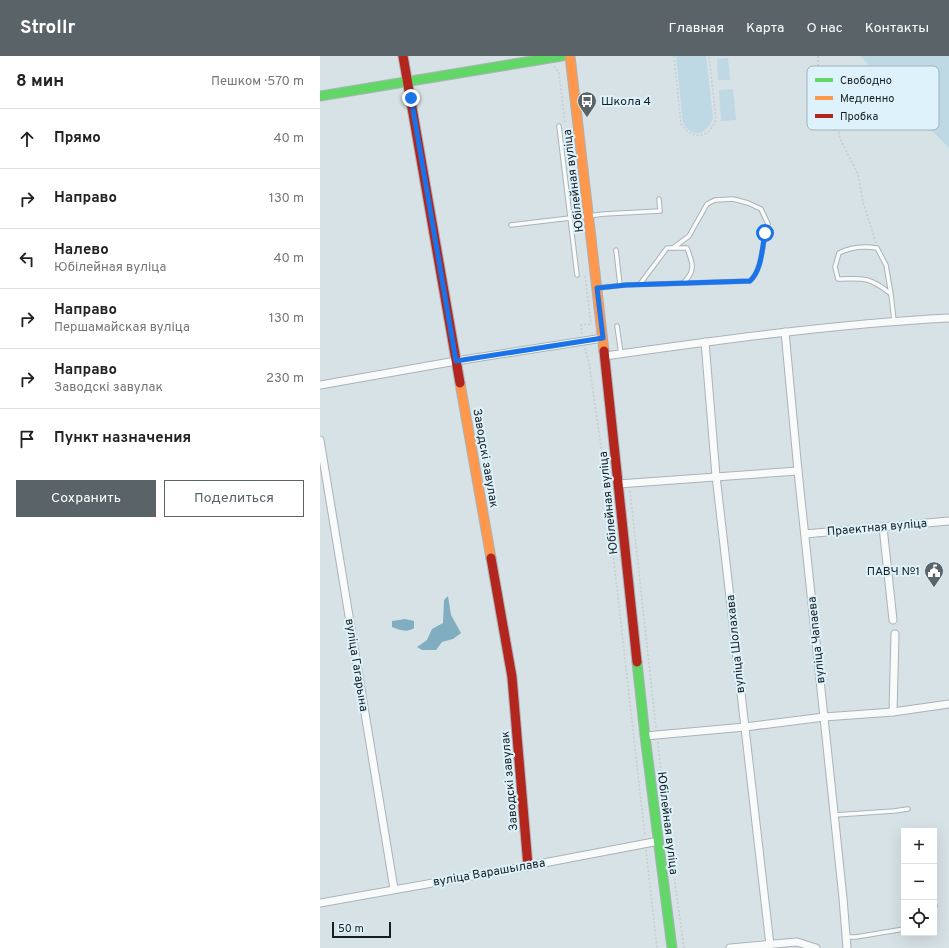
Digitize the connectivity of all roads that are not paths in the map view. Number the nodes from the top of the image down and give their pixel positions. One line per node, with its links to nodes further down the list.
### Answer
1 (403, 56): 4 (street, Заводскі завулак)
2 (570, 56): 8 (street, Юбілейная вуліца)
3 (557, 57): 4 (street)
4 (408, 81): 5 (street); 27 (street, Заводскі завулак)
5 (320, 96)
6 (559, 126): 9 (lane)
7 (660, 199): 8 (lane)
8 (589, 216): 9 (lane); 17 (street, Юбілейная вуліца)
9 (571, 218): 10 (lane); 13 (lane)
10 (511, 225)
11 (673, 248): 14 (lane); 14 (lane); 15 (lane)
12 (616, 250): 16 (lane)
13 (577, 275)
14 (682, 283): 15 (lane)
15 (640, 284): 16 (lane)
16 (620, 285): 17 (lane)
17 (597, 288): 23 (street, Юбілейная вуліца)
18 (891, 294): 18 (lane); 20 (lane)
19 (949, 318): 20 (street)
20 (894, 321): 22 (street)
21 (617, 326): 25 (lane)
22 (785, 332): 24 (street); 30 (street, вуліца Чапаева)
23 (603, 338): 26 (street, Юбілейная вуліца); 27 (street)
24 (705, 342): 25 (street); 31 (street, вуліца Шолахава)
25 (622, 354): 26 (street)
26 (605, 356): 32 (street, Юбілейная вуліца)
27 (456, 361): 28 (street); 46 (street, Заводскі завулак)
28 (320, 385)
29 (320, 440): 47 (street, вуліца Гагарына)
30 (798, 471): 31 (street); 35 (street, вуліца Чапаева)
31 (716, 476): 32 (street); 41 (street, вуліца Шолахава)
32 (618, 484): 42 (street, Юбілейная вуліца)
33 (949, 521): 34 (street, Праектная вуліца)
34 (883, 527): 35 (street, Праектная вуліца); 36 (street)
35 (805, 534): 40 (street, вуліца Чапаева)
36 (893, 620)
37 (895, 634): 39 (street)
38 (949, 704): 39 (street)
39 (893, 712): 40 (street)
40 (824, 717): 41 (street); 44 (street, вуліца Чапаева)
41 (745, 727): 42 (street); 51 (street, вуліца Шолахава)
42 (645, 736): 45 (street, Юбілейная вуліца)
43 (908, 809): 44 (lane)
44 (834, 815): 50 (street, вуліца Чапаева)
45 (659, 840): 46 (street, вуліца Варашылава); 53 (street, Юбілейная вуліца)
46 (528, 866): 47 (street, вуліца Варашылава)
47 (394, 889): 48 (street, вуліца Варашылава)
48 (320, 903)
49 (901, 930): 50 (lane)
50 (846, 937): 56 (street, вуліца Чапаева)
51 (770, 945): 52 (street); 54 (street)
52 (785, 946): 55 (street)
53 (672, 948)
54 (730, 948)
55 (816, 948)
56 (847, 948)

